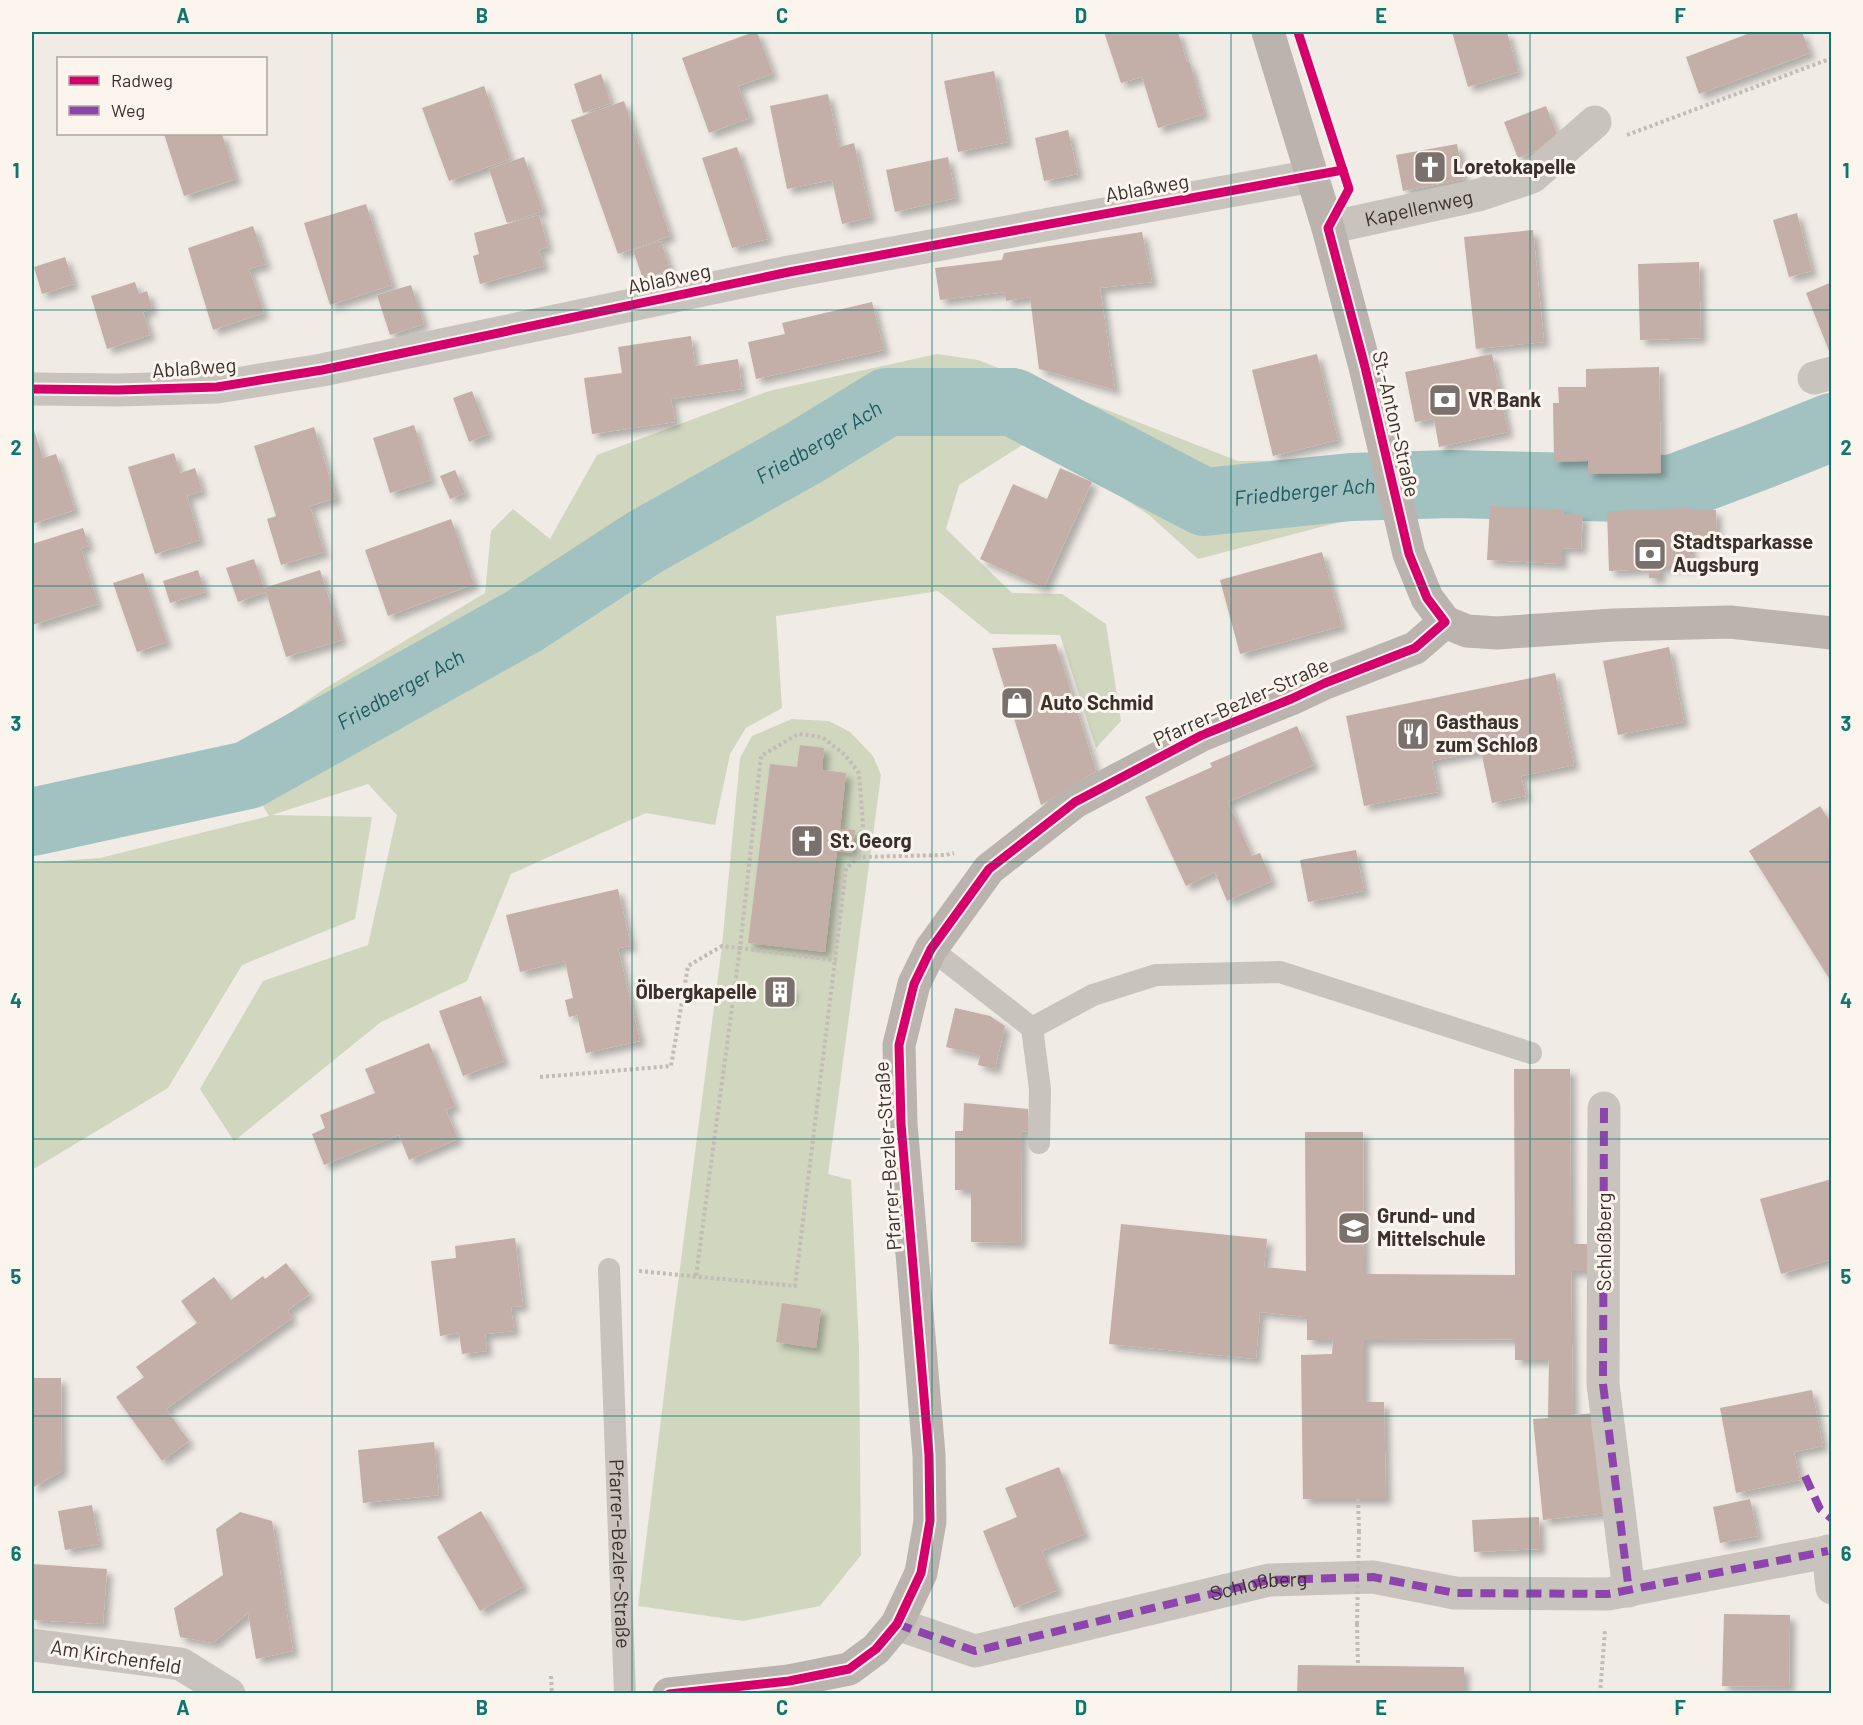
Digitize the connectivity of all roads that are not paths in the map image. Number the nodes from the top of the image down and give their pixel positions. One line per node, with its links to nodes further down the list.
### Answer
1 (1268, 32): 3 (street, St.-Anton-Straße)
2 (1596, 122): 4 (street, Kapellenweg)
3 (1312, 176): 4 (street, St.-Anton-Straße); 5 (street, Ablaßweg)
4 (1328, 228): 6 (street, St.-Anton-Straße)
5 (32, 389)
6 (1445, 622): 7 (street); 8 (street, Pfarrer-Bezler-Straße)
7 (1832, 633)
8 (931, 950): 9 (lane); 17 (street, Pfarrer-Bezler-Straße)
9 (1032, 1028): 10 (lane); 12 (lane)
10 (1531, 1053)
11 (1604, 1108): 16 (street, Schloßberg)
12 (1039, 1143)
13 (609, 1269): 20 (lane, Pfarrer-Bezler-Straße)
14 (1830, 1551): 15 (street); 16 (street, Schloßberg)
15 (1832, 1588)
16 (1618, 1592): 17 (street, Schloßberg)
17 (897, 1624): 21 (street, Pfarrer-Bezler-Straße)
18 (32, 1645): 19 (street, Am Kirchenfeld)
19 (229, 1694)
20 (625, 1694)
21 (669, 1694)

